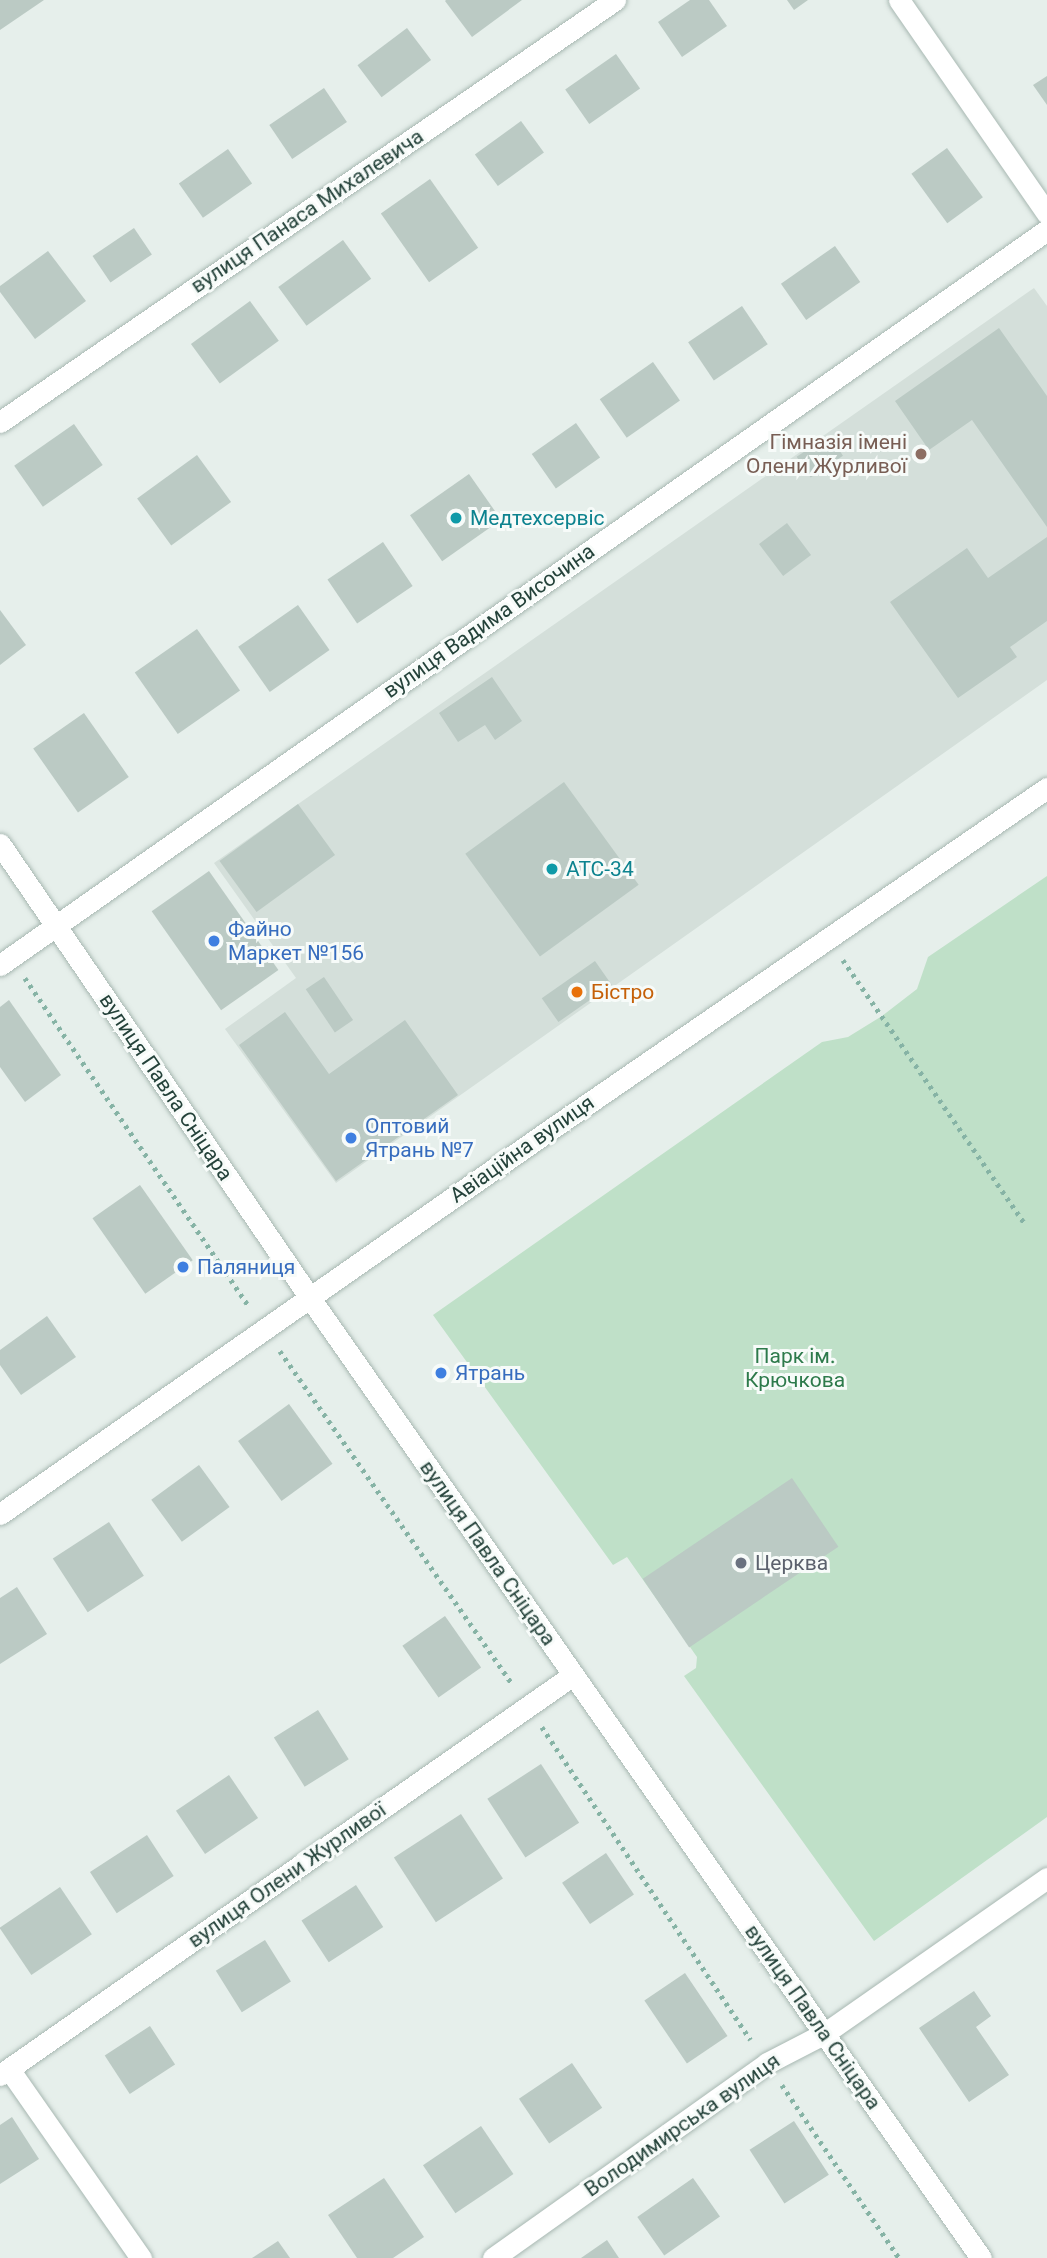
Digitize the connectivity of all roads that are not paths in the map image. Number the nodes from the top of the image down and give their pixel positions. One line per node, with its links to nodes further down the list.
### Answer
1 (615, 0): 5 (street, вулиця Панаса Михалевича)
2 (899, 0): 3 (street)
3 (1047, 214)
4 (1047, 230): 8 (street, вулиця Вадима Височина)
5 (0, 422)
6 (1047, 788): 10 (street, Авіаційна вулиця)
7 (0, 844): 8 (street, вулиця Павла Сніцара)
8 (55, 925): 9 (street, вулиця Вадима Височина); 10 (street, вулиця Павла Сніцара)
9 (5, 961)
10 (310, 1298): 11 (street, Авіаційна вулиця); 12 (street, вулиця Павла Сніцара)
11 (0, 1514)
12 (573, 1675): 14 (street, вулиця Павла Сніцара); 15 (street, вулиця Олени Журливої)
13 (1047, 1878): 14 (street, Володимирська вулиця)
14 (825, 2033): 17 (street, Володимирська вулиця); 18 (street, вулиця Павла Сніцара)
15 (4, 2072): 16 (street)
16 (141, 2258)
17 (493, 2258)
18 (981, 2258)

